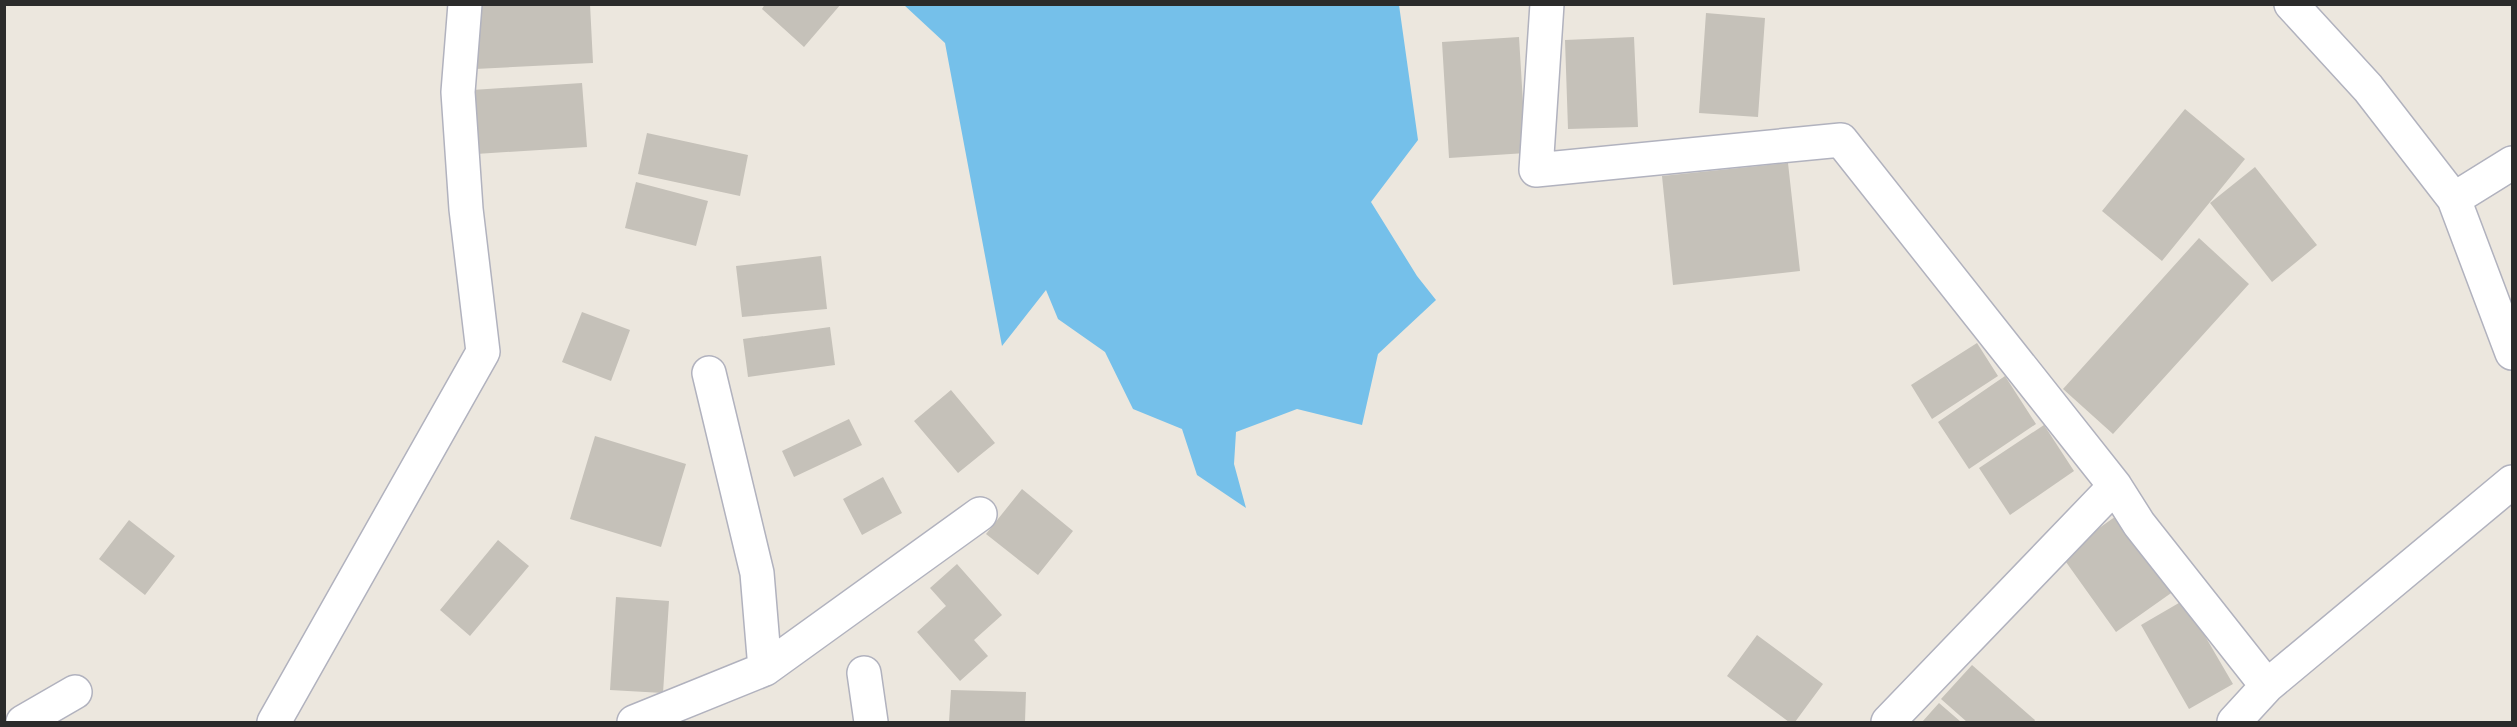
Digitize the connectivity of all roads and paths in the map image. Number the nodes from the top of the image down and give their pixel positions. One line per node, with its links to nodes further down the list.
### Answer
1 (465, 4): 16 (street)
2 (1547, 4): 9 (street)
3 (2291, 4): 5 (street)
4 (2512, 163): 5 (street)
5 (2454, 199): 6 (street)
6 (2512, 353)
7 (709, 373): 11 (street)
8 (2512, 482): 13 (street)
9 (2115, 486): 13 (street); 19 (street)
10 (981, 514): 11 (street)
11 (765, 669): 17 (street)
12 (864, 673): 18 (street)
13 (2267, 686): 20 (street)
14 (75, 692): 15 (street)
15 (23, 723)
16 (274, 723)
17 (634, 723)
18 (871, 723)
19 (1888, 723)
20 (2234, 723)

